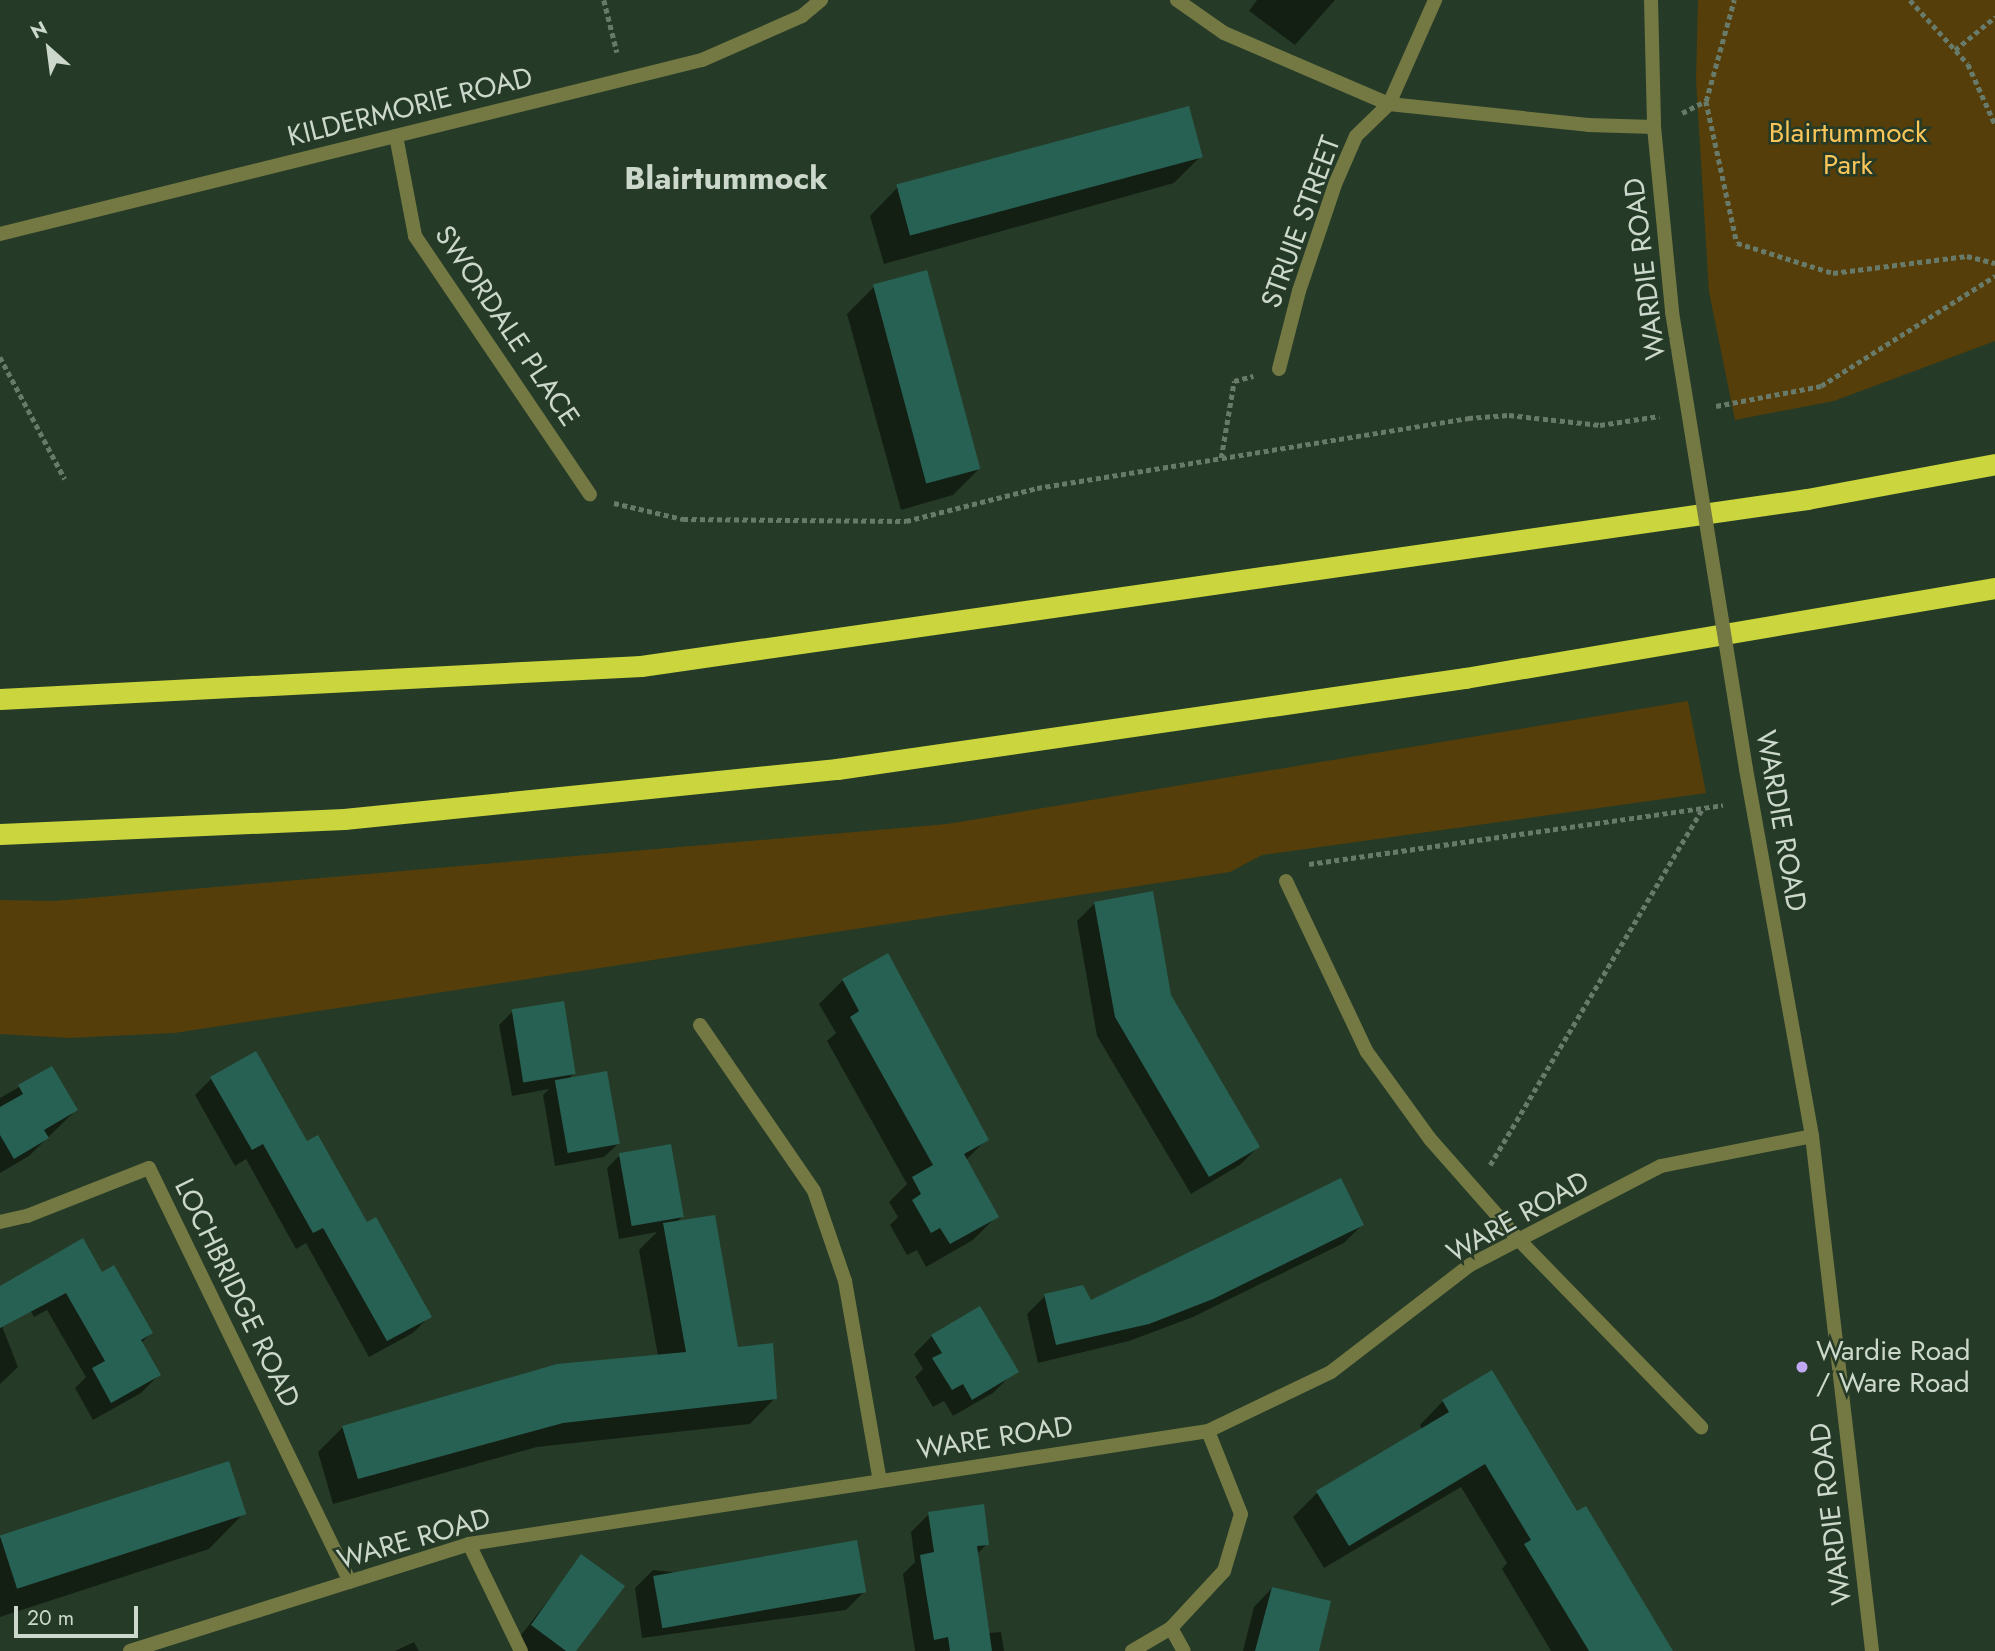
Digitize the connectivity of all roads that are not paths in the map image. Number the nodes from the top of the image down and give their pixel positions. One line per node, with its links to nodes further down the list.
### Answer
1 (821, 0): 7 (street, KILDERMORIE ROAD)
2 (1177, 0): 5 (street)
3 (1434, 0): 5 (street, STRUIE STREET)
4 (1651, 0): 6 (street, WARDIE ROAD)
5 (1389, 104): 6 (street); 9 (street, STRUIE STREET)
6 (1654, 127): 17 (street, WARDIE ROAD, bridge)
7 (396, 136): 8 (street, KILDERMORIE ROAD); 11 (street, SWORDALE PLACE)
8 (0, 234)
9 (1279, 369)
10 (1995, 464): 13 (highway)
11 (590, 494)
12 (1995, 588): 14 (highway)
13 (0, 699)
14 (0, 834)
15 (1286, 881): 19 (street)
16 (699, 1025): 22 (street)
17 (1812, 1136): 19 (street, WARE ROAD); 30 (street, WARDIE ROAD)
18 (0, 1222): 24 (street, LOCHBRIDGE ROAD)
19 (1520, 1241): 20 (street); 21 (street, WARE ROAD)
20 (1701, 1427)
21 (1208, 1431): 22 (street, WARE ROAD); 25 (street)
22 (880, 1481): 23 (street, WARE ROAD)
23 (470, 1544): 24 (street, WARE ROAD); 27 (street)
24 (350, 1582): 26 (street, WARE ROAD)
25 (1171, 1628): 28 (street); 29 (street)
26 (130, 1651)
27 (521, 1651)
28 (1132, 1651)
29 (1184, 1651)
30 (1871, 1651)

